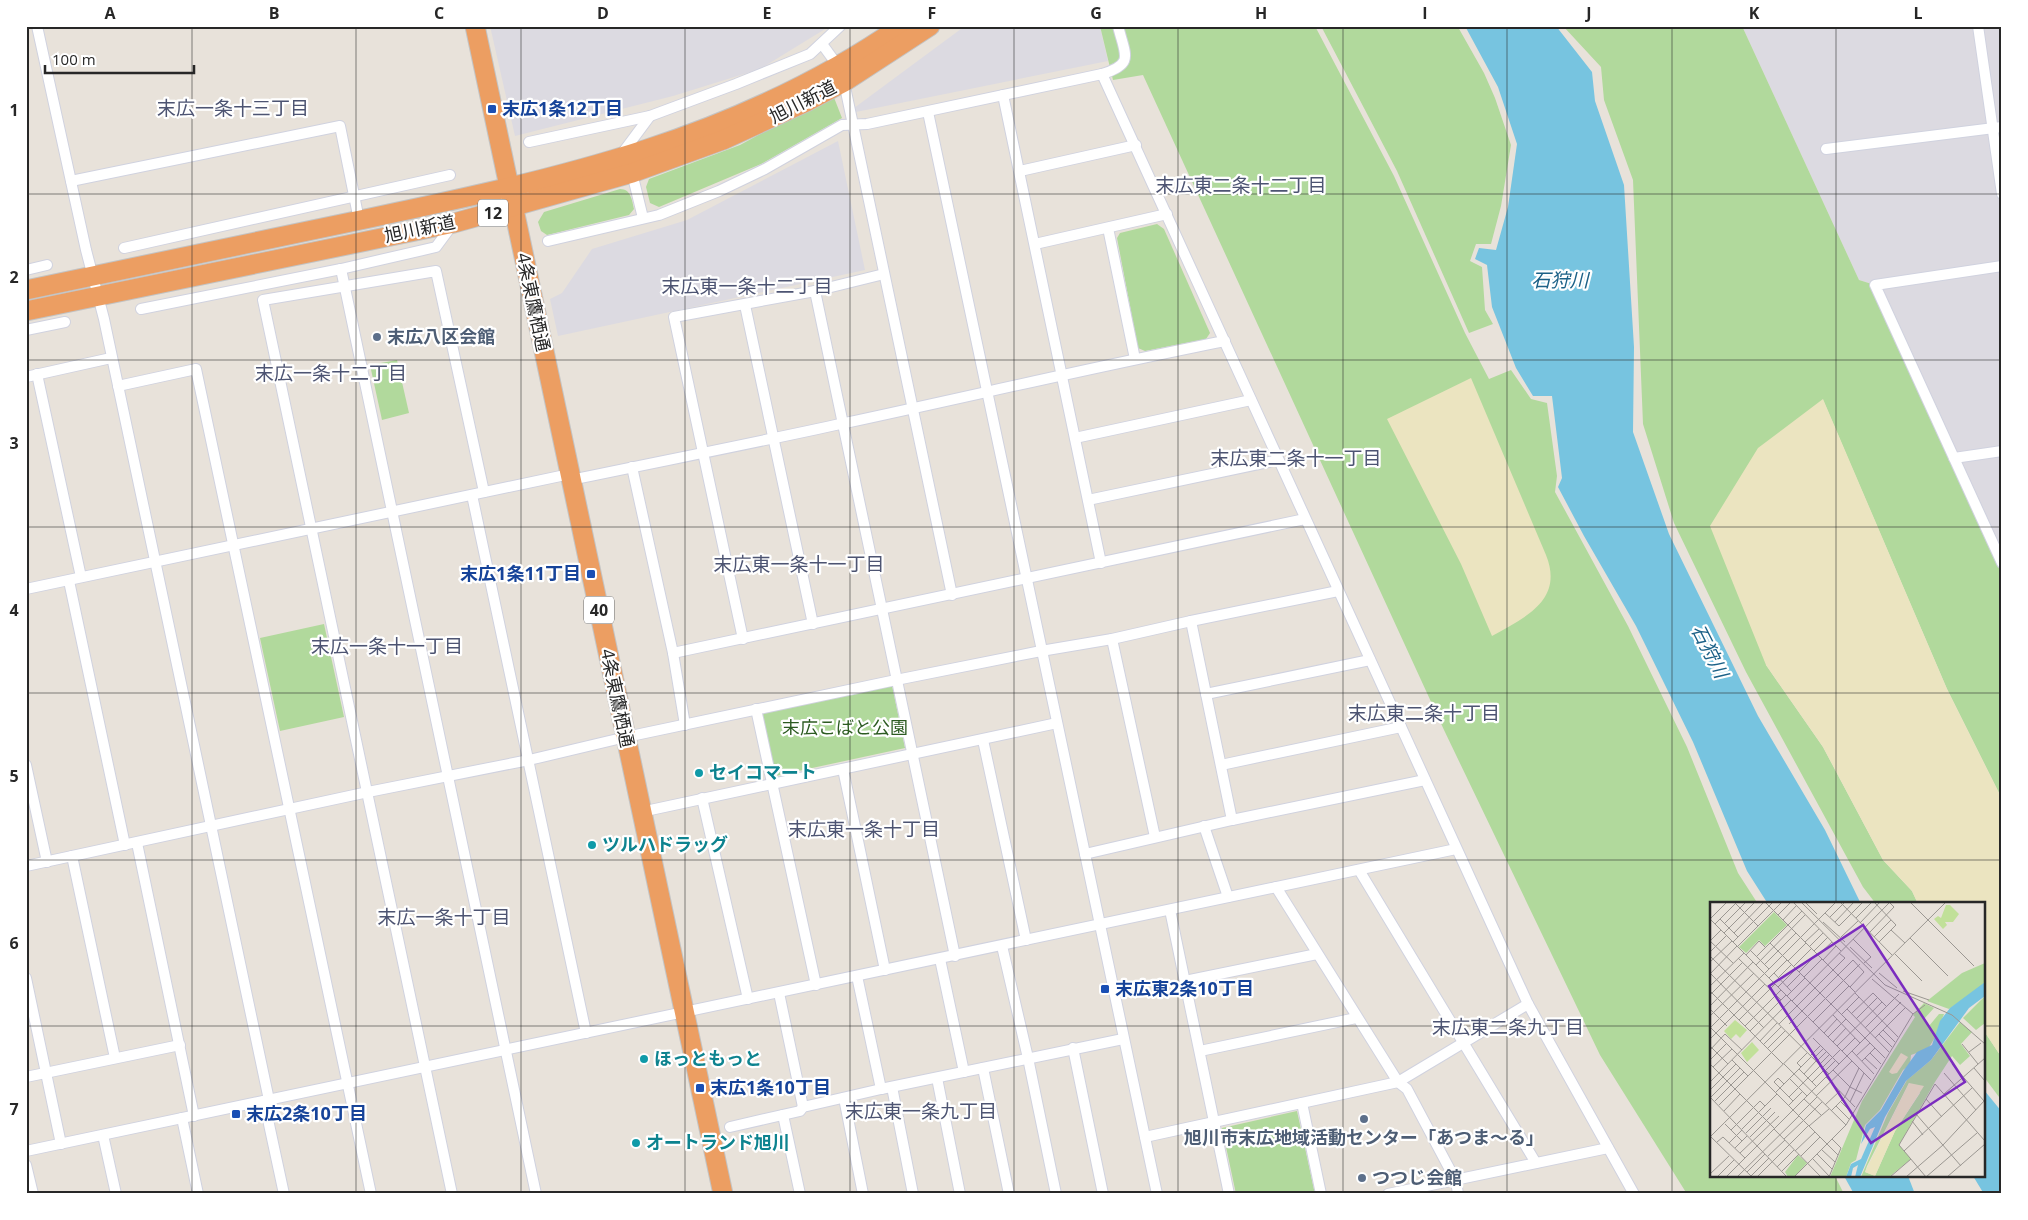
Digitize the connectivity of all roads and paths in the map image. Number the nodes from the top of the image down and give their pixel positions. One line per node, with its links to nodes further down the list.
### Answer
1 (37, 26): 23 (street)
2 (475, 26): 24 (highway, 4条東鷹栖通 / 40)
3 (840, 26): 8 (street)
4 (901, 26): 9 (highway, 旭川新道 / 12)
5 (930, 26): 9 (highway, 旭川新道 / 12)
6 (1118, 26): 10 (street)
7 (1978, 26): 15 (street)
8 (822, 44): 9 (street); 13 (street)
9 (841, 74): 14 (street); 19 (highway, 旭川新道 / 12); 21 (highway, 旭川新道 / 12)
10 (1102, 74): 11 (street); 17 (street)
11 (1003, 96): 12 (street); 20 (street)
12 (928, 112): 14 (street); 59 (street)
13 (650, 116): 16 (street); 19 (street)
14 (854, 125): 29 (street); 42 (street)
15 (1997, 128): 18 (street); 25 (street)
16 (529, 142)
17 (1136, 145): 20 (street); 28 (street)
18 (1826, 149)
19 (618, 160): 24 (highway, 旭川新道 / 12)
20 (1020, 171): 35 (street)
21 (632, 173): 27 (highway, 旭川新道 / 12); 29 (street)
22 (450, 175): 26 (street)
23 (71, 181): 26 (street); 43 (street)
24 (509, 188): 27 (highway, 4条東鷹栖通 / 40); 30 (highway, 旭川新道 / 12)
25 (2002, 194)
26 (354, 197): 30 (street); 33 (street)
27 (514, 207): 31 (highway, 旭川新道 / 12); 70 (highway, 4条東鷹栖通 / 40)
28 (1167, 214): 32 (street); 52 (street)
29 (643, 218): 34 (street)
30 (359, 220): 37 (highway, 旭川新道 / 12)
31 (454, 223): 40 (street); 47 (highway, 旭川新道 / 12)
32 (1108, 228): 35 (street); 54 (street)
33 (154, 241): 36 (street); 37 (street)
34 (548, 241)
35 (1035, 244): 57 (street)
36 (124, 248)
37 (158, 263): 43 (highway, 旭川新道 / 12)
38 (47, 265): 41 (street)
39 (2002, 266): 67 (street)
40 (341, 269): 44 (street); 49 (street)
41 (26, 270)
42 (884, 274): 46 (street); 61 (street)
43 (93, 276): 45 (highway, 旭川新道 / 12); 47 (street)
44 (344, 286): 71 (street); 74 (street); 76 (street)
45 (26, 290)
46 (815, 290): 48 (street); 62 (street)
47 (98, 297): 50 (highway, 旭川新道 / 12); 53 (street)
48 (745, 305): 63 (street); 66 (street)
49 (141, 308)
50 (30, 320): 51 (street)
51 (65, 322)
52 (1225, 341): 54 (street); 60 (street)
53 (111, 358): 55 (street); 58 (street)
54 (1135, 359): 57 (street)
55 (38, 374): 56 (street); 81 (street)
56 (26, 376)
57 (1063, 376): 59 (street); 64 (street)
58 (118, 386): 77 (street); 78 (street)
59 (988, 392): 61 (street); 82 (street)
60 (1251, 400): 64 (street); 68 (street)
61 (913, 408): 62 (street); 86 (street)
62 (843, 424): 63 (street); 87 (street)
63 (772, 438): 66 (street); 89 (street)
64 (1075, 438): 73 (street)
65 (2002, 451): 67 (street)
66 (703, 453): 69 (street); 90 (street)
67 (1954, 458): 80 (street)
68 (1278, 460): 73 (street); 75 (street)
69 (632, 467): 70 (street); 93 (street)
70 (570, 477): 71 (street); 101 (highway, 4条東鷹栖通 / 40)
71 (484, 492): 72 (street)
72 (472, 495): 74 (street); 104 (street)
73 (1088, 500): 79 (street)
74 (392, 511): 76 (street); 108 (street)
75 (1305, 519): 79 (street); 85 (street)
76 (312, 529): 77 (street); 112 (street)
77 (234, 546): 78 (street); 114 (street)
78 (155, 562): 81 (street); 118 (street)
79 (1101, 564): 82 (street)
80 (2002, 564)
81 (81, 578): 83 (street)
82 (1027, 579): 86 (street); 92 (street)
83 (69, 581): 84 (street); 121 (street)
84 (26, 589)
85 (1338, 591): 88 (street); 94 (street)
86 (952, 595): 87 (street)
87 (883, 609): 89 (street); 95 (street)
88 (1191, 621): 91 (street); 96 (street)
89 (813, 624): 90 (street)
90 (743, 639): 93 (street)
91 (1112, 639): 92 (street); 119 (street)
92 (1041, 650): 95 (street); 98 (street)
93 (673, 653): 99 (street)
94 (1370, 660): 96 (street); 100 (street)
95 (896, 680): 97 (street); 103 (street)
96 (1206, 694): 106 (street)
97 (756, 709): 99 (street); 111 (street)
98 (1057, 723): 102 (street); 123 (street)
99 (685, 724): 101 (street)
100 (1400, 727): 106 (street); 109 (street)
101 (626, 737): 104 (street); 115 (highway, 4条東鷹栖通 / 40)
102 (983, 740): 103 (street); 132 (street)
103 (913, 754): 107 (street); 135 (street)
104 (529, 760): 108 (street); 147 (street)
105 (26, 765): 110 (street)
106 (1221, 765): 116 (street)
107 (843, 769): 111 (street); 137 (street)
108 (449, 777): 112 (street); 152 (street)
109 (1425, 780): 116 (street); 122 (street)
110 (28, 781): 125 (street)
111 (773, 783): 113 (street); 141 (street)
112 (368, 792): 114 (street); 156 (street)
113 (702, 798): 115 (street); 143 (street)
114 (289, 810): 118 (street); 163 (street)
115 (641, 812): 145 (highway, 4条東鷹栖通 / 40)
116 (1232, 820): 117 (street)
117 (1204, 826): 119 (street); 129 (street)
118 (210, 828): 120 (street); 166 (street)
119 (1155, 837): 123 (street)
120 (137, 843): 121 (street); 150 (street)
121 (125, 846): 124 (street)
122 (1456, 849): 127 (street); 144 (street)
123 (1085, 854): 131 (street)
124 (72, 856): 125 (street); 154 (street)
125 (47, 862): 126 (street)
126 (26, 866)
127 (1358, 870): 128 (street); 149 (street)
128 (1276, 887): 129 (street); 134 (street)
129 (1228, 898): 130 (street)
130 (1170, 910): 131 (street); 140 (street)
131 (1100, 926): 132 (street); 148 (street)
132 (1026, 940): 133 (street)
133 (1002, 946): 135 (street); 155 (street)
134 (1317, 954): 140 (street); 146 (street)
135 (955, 956): 136 (street)
136 (940, 959): 137 (street); 158 (street)
137 (885, 970): 138 (street)
138 (857, 976): 141 (street); 164 (street)
139 (26, 978): 159 (street)
140 (1185, 981): 153 (street)
141 (816, 985): 142 (street)
142 (779, 993): 143 (street); 168 (street)
143 (748, 999): 145 (street)
144 (1528, 1004): 149 (street); 177 (street)
145 (684, 1012): 147 (street); 189 (highway, 4条東鷹栖通 / 40)
146 (1356, 1018): 153 (street); 162 (street)
147 (586, 1033): 152 (street)
148 (1123, 1039): 151 (street); 175 (street)
149 (1463, 1043): 162 (street); 179 (street)
150 (180, 1045): 154 (street); 170 (street)
151 (1073, 1048): 155 (street); 196 (street)
152 (506, 1050): 156 (street); 188 (street)
153 (1200, 1051): 172 (street)
154 (115, 1058): 159 (street)
155 (1028, 1058): 157 (street); 195 (street)
156 (426, 1067): 163 (street); 187 (street)
157 (983, 1068): 158 (street); 194 (street)
158 (964, 1072): 161 (street)
159 (46, 1073): 160 (street); 176 (street)
160 (26, 1077)
161 (938, 1078): 164 (street); 193 (street)
162 (1398, 1082): 167 (street); 181 (street)
163 (348, 1083): 166 (street); 186 (street)
164 (886, 1088): 165 (street); 192 (street)
165 (844, 1098): 168 (street); 191 (street)
166 (266, 1100): 170 (street); 185 (street)
167 (1302, 1103): 172 (street); 199 (street)
168 (803, 1107): 169 (street)
169 (783, 1115): 173 (street); 190 (street)
170 (194, 1116): 171 (street)
171 (182, 1118): 174 (street); 184 (street)
172 (1215, 1121): 175 (street); 198 (street)
173 (730, 1127)
174 (103, 1135): 176 (street); 183 (street)
175 (1145, 1137): 197 (street)
176 (61, 1144): 178 (street)
177 (1608, 1148): 179 (street); 202 (street)
178 (26, 1151)
179 (1536, 1164): 181 (street)
180 (26, 1165): 182 (street)
181 (1456, 1181): 200 (street); 201 (street)
182 (33, 1194)
183 (116, 1194)
184 (198, 1194)
185 (284, 1194)
186 (371, 1194)
187 (452, 1194)
188 (536, 1194)
189 (723, 1194)
190 (800, 1194)
191 (863, 1194)
192 (913, 1194)
193 (960, 1194)
194 (1009, 1194)
195 (1056, 1194)
196 (1104, 1194)
197 (1157, 1194)
198 (1229, 1194)
199 (1321, 1194)
200 (1388, 1194)
201 (1458, 1194)
202 (1634, 1194)

